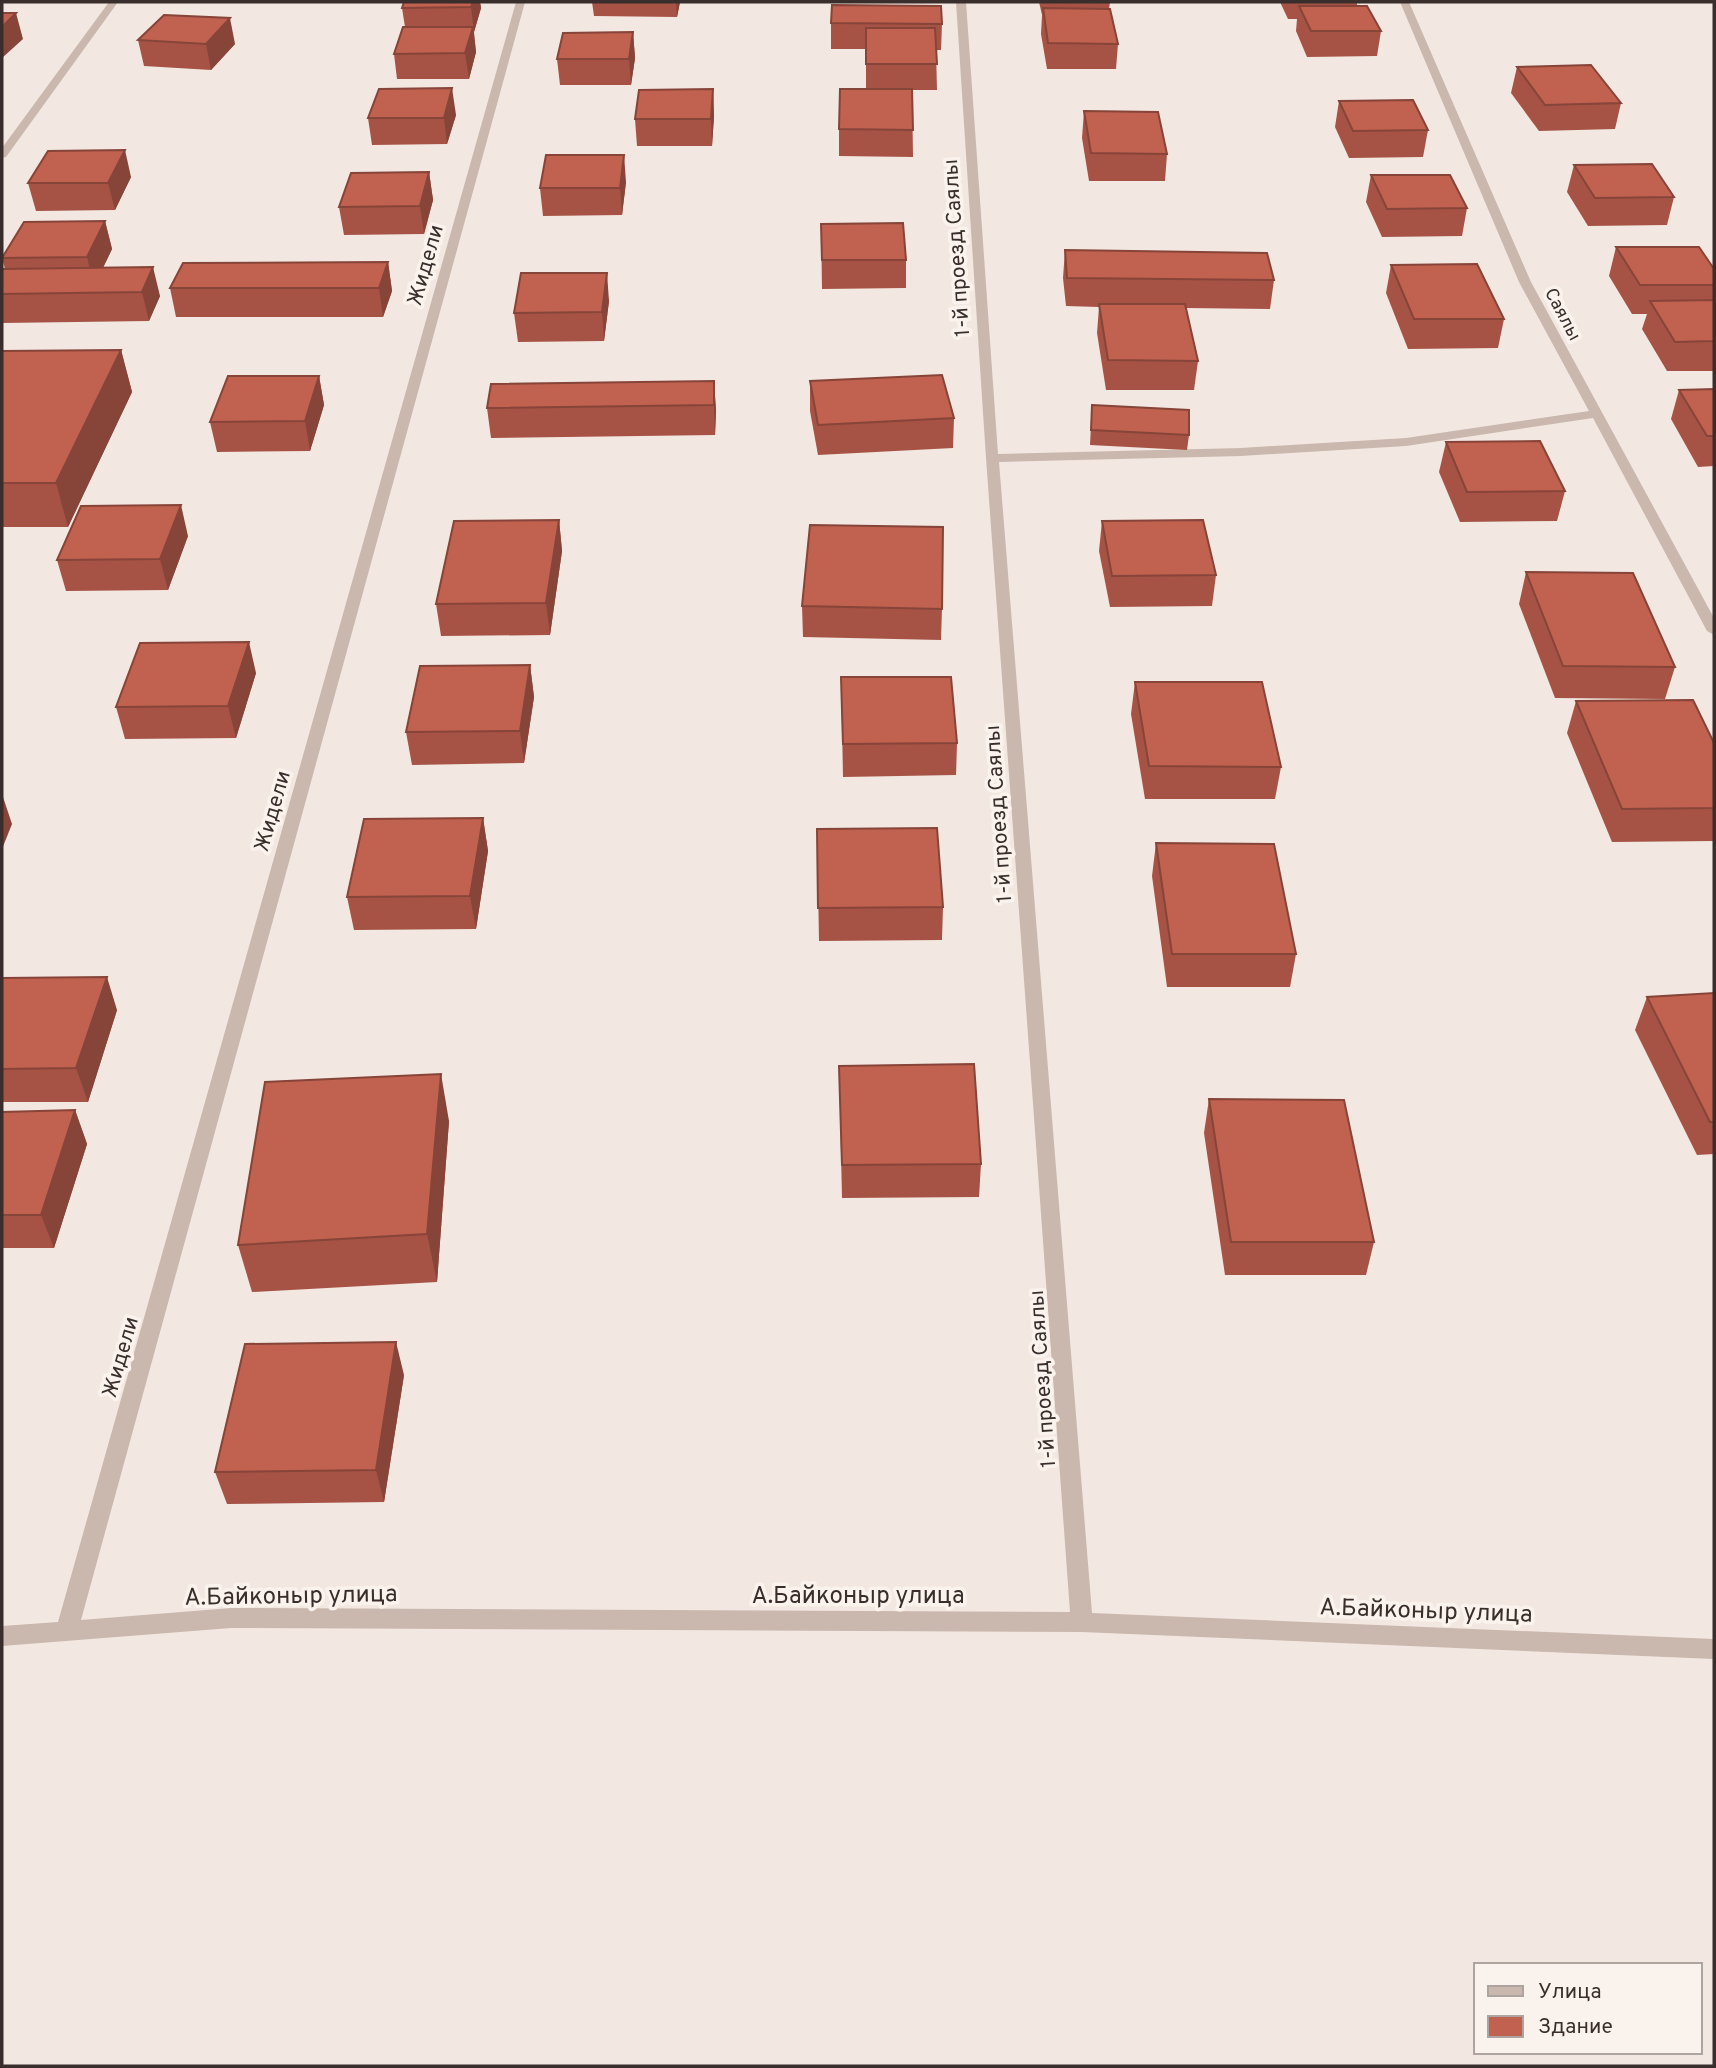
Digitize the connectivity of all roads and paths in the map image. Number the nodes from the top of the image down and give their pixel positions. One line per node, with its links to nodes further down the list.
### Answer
1 (113, 2): 5 (street)
2 (520, 2): 10 (street, Жидели)
3 (961, 2): 7 (street, 1-й проезд Саялы)
4 (1405, 2): 6 (street, Саялы)
5 (2, 155)
6 (1597, 414): 7 (street); 8 (street, Саялы)
7 (992, 458): 9 (street, 1-й проезд Саялы)
8 (1714, 631)
9 (1082, 1622): 10 (street, А.Байконыр улица); 12 (street, А.Байконыр улица)
10 (66, 1632): 11 (street, А.Байконыр улица)
11 (2, 1636)
12 (1714, 1649)

